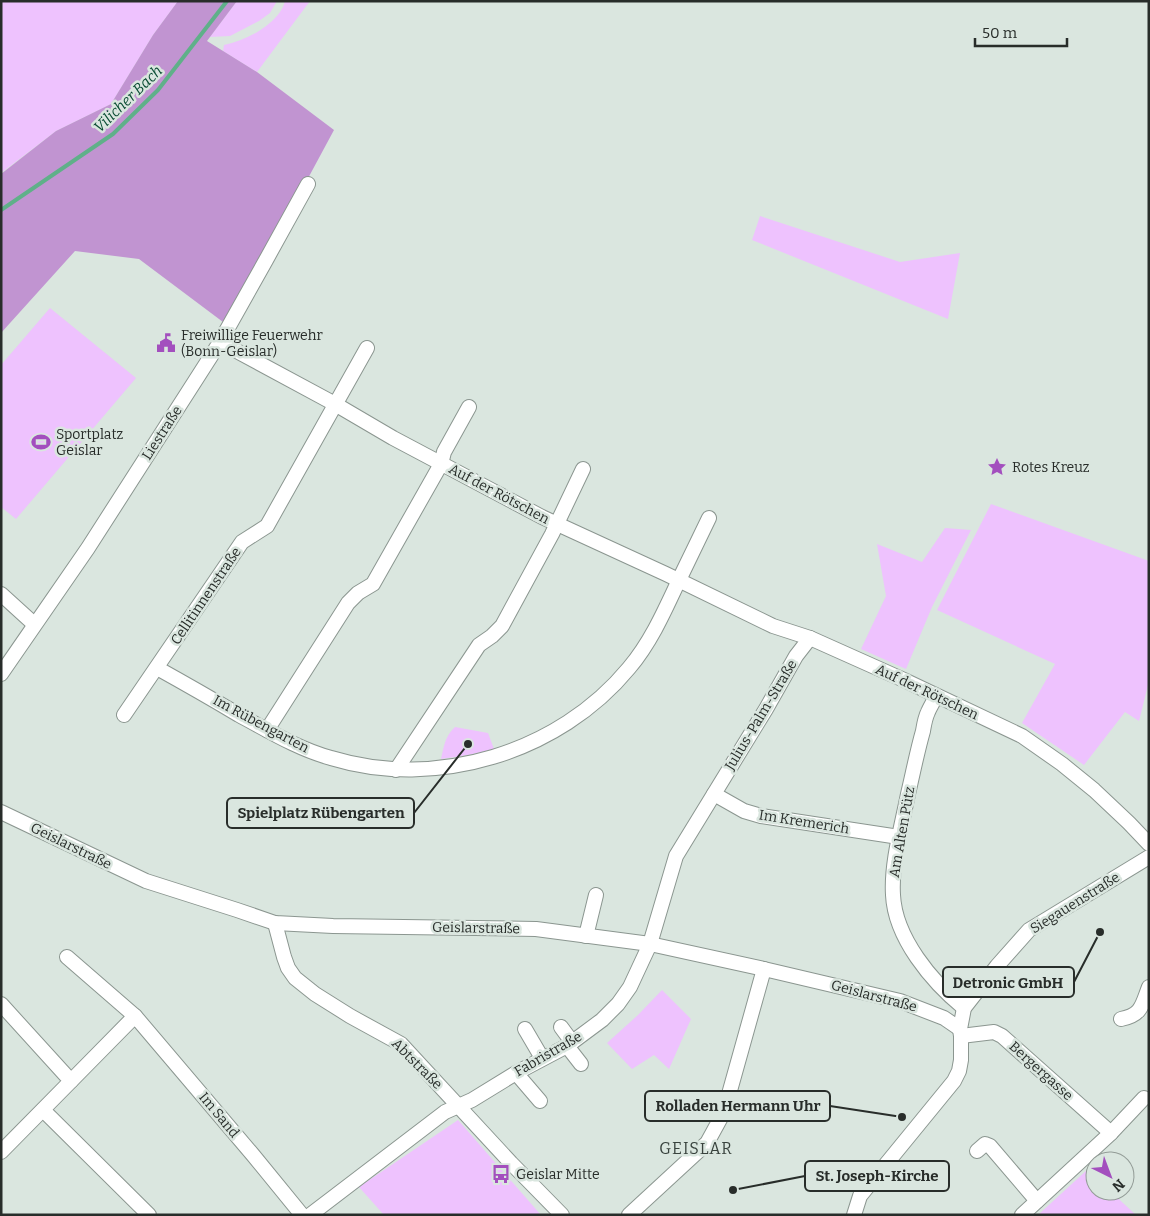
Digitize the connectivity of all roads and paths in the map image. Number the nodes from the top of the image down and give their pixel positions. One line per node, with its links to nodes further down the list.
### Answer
1 (308, 184): 2 (street, Liestraße)
2 (220, 342): 4 (street, Auf der Rötschen); 12 (street, Liestraße)
3 (366, 348): 4 (street)
4 (335, 404): 6 (street, Auf der Rötschen); 14 (street, Cellitinnenstraße)
5 (469, 407): 6 (street, Auf der Rötschen)
6 (441, 464): 9 (street, Auf der Rötschen); 18 (street)
7 (583, 468): 9 (street, Auf der Rötschen)
8 (709, 518): 10 (street)
9 (557, 524): 10 (street, Auf der Rötschen); 19 (street)
10 (679, 581): 13 (street, Auf der Rötschen); 19 (street, Im Rübengarten)
11 (1, 594): 12 (street)
12 (34, 624): 15 (street, Liestraße)
13 (810, 638): 16 (street, Auf der Rötschen); 20 (street, Julius-Palm-Straße)
14 (157, 668): 17 (street, Cellitinnenstraße); 18 (street, Im Rübengarten)
15 (1, 674)
16 (936, 696): 22 (street, Am Alten Pütz); 23 (street, Auf der Rötschen)
17 (124, 715)
18 (267, 730): 19 (street, Im Rübengarten)
19 (396, 770)
20 (714, 794): 22 (street, Im Kremerich); 28 (street, Fabristraße)
21 (1, 812): 26 (street, Geislarstraße)
22 (900, 837): 33 (street, Am Alten Pütz)
23 (1149, 844)
24 (1149, 857): 33 (street, Siegauenstraße)
25 (596, 895): 27 (street)
26 (275, 923): 27 (street, Geislarstraße); 46 (street, Abtstraße)
27 (586, 936): 28 (street, Geislarstraße)
28 (650, 944): 30 (street, Geislarstraße); 39 (street, Fabristraße)
29 (67, 957): 34 (street, Im Sand)
30 (764, 969): 38 (street, Geislarstraße); 56 (street)
31 (1149, 987): 35 (street)
32 (1, 1004): 43 (street)
33 (964, 1008): 38 (street, Siegauenstraße)
34 (135, 1016): 43 (street); 53 (street, Im Sand)
35 (1120, 1019)
36 (562, 1027): 39 (street)
37 (525, 1029): 40 (street)
38 (961, 1033): 48 (street, Bergergasse); 57 (street, Siegauenstraße)
39 (569, 1044): 40 (street, Fabristraße); 41 (street)
40 (542, 1058): 42 (street, Fabristraße)
41 (581, 1064)
42 (516, 1073): 45 (street); 46 (street, Fabristraße)
43 (71, 1081): 47 (street)
44 (1144, 1098): 48 (street)
45 (540, 1101)
46 (458, 1106): 54 (street, Fabristraße); 55 (street, Abtstraße)
47 (43, 1110): 50 (street); 52 (street)
48 (1111, 1133): 51 (street)
49 (977, 1151): 51 (street)
50 (1, 1152)
51 (1037, 1201): 58 (street)
52 (149, 1215)
53 (302, 1215)
54 (310, 1215)
55 (562, 1215)
56 (629, 1215)
57 (854, 1215)
58 (1022, 1215)

